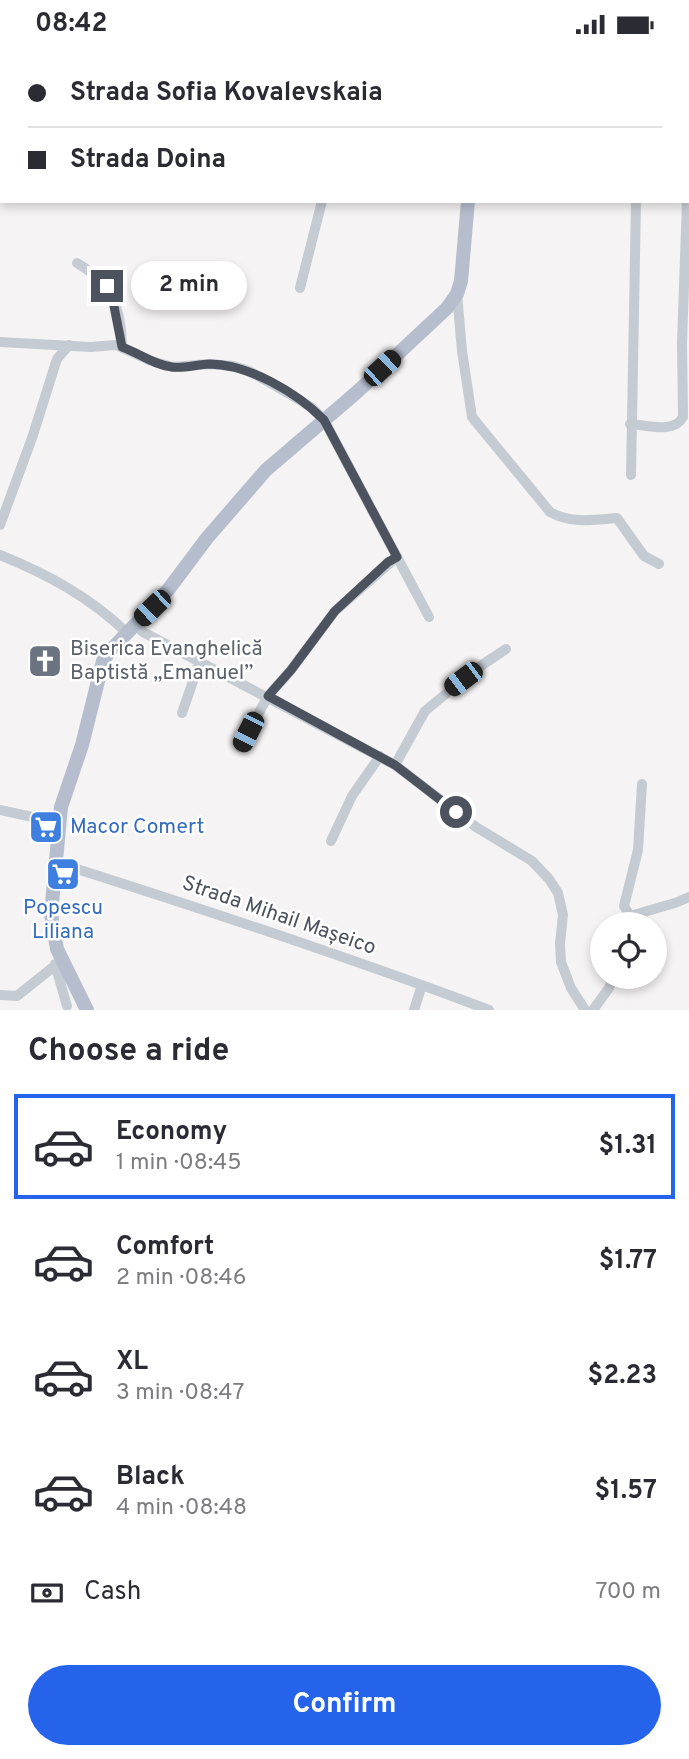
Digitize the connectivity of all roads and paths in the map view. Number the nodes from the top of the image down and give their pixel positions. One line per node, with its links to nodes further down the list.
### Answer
1 (321, 203): 6 (street)
2 (468, 203): 7 (main road)
3 (636, 203): 12 (street)
4 (687, 203): 12 (street)
5 (77, 263): 10 (street)
6 (300, 288)
7 (457, 294): 11 (main road); 17 (street)
8 (0, 342): 9 (street)
9 (69, 345): 10 (street); 14 (street)
10 (122, 347): 11 (street)
11 (328, 417): 16 (street); 19 (main road)
12 (630, 424): 13 (street)
13 (631, 475)
14 (0, 525)
15 (0, 555): 19 (street)
16 (397, 557): 18 (street); 22 (street)
17 (659, 564)
18 (429, 617)
19 (131, 629): 21 (street); 29 (main road)
20 (506, 649): 26 (street)
21 (200, 661): 22 (street); 23 (street)
22 (268, 696): 24 (street); 25 (street)
23 (181, 713)
24 (240, 747)
25 (380, 756): 26 (street); 30 (street)
26 (395, 765): 44 (street)
27 (642, 784): 33 (street)
28 (0, 810): 29 (street)
29 (60, 819): 31 (main road)
30 (331, 841)
31 (55, 862): 35 (main road); 36 (street, Strada Mihail Mașeico)
32 (689, 897): 34 (street)
33 (626, 912)
34 (650, 912)
35 (59, 962): 38 (street); 39 (main road); 40 (street)
36 (422, 985): 42 (street); 43 (street, Strada Mihail Mașeico)
37 (608, 989): 45 (street)
38 (0, 995)
39 (79, 995): 40 (street); 41 (main road)
40 (65, 1008)
41 (87, 1010)
42 (414, 1010)
43 (489, 1010)
44 (586, 1010)
45 (593, 1010)

